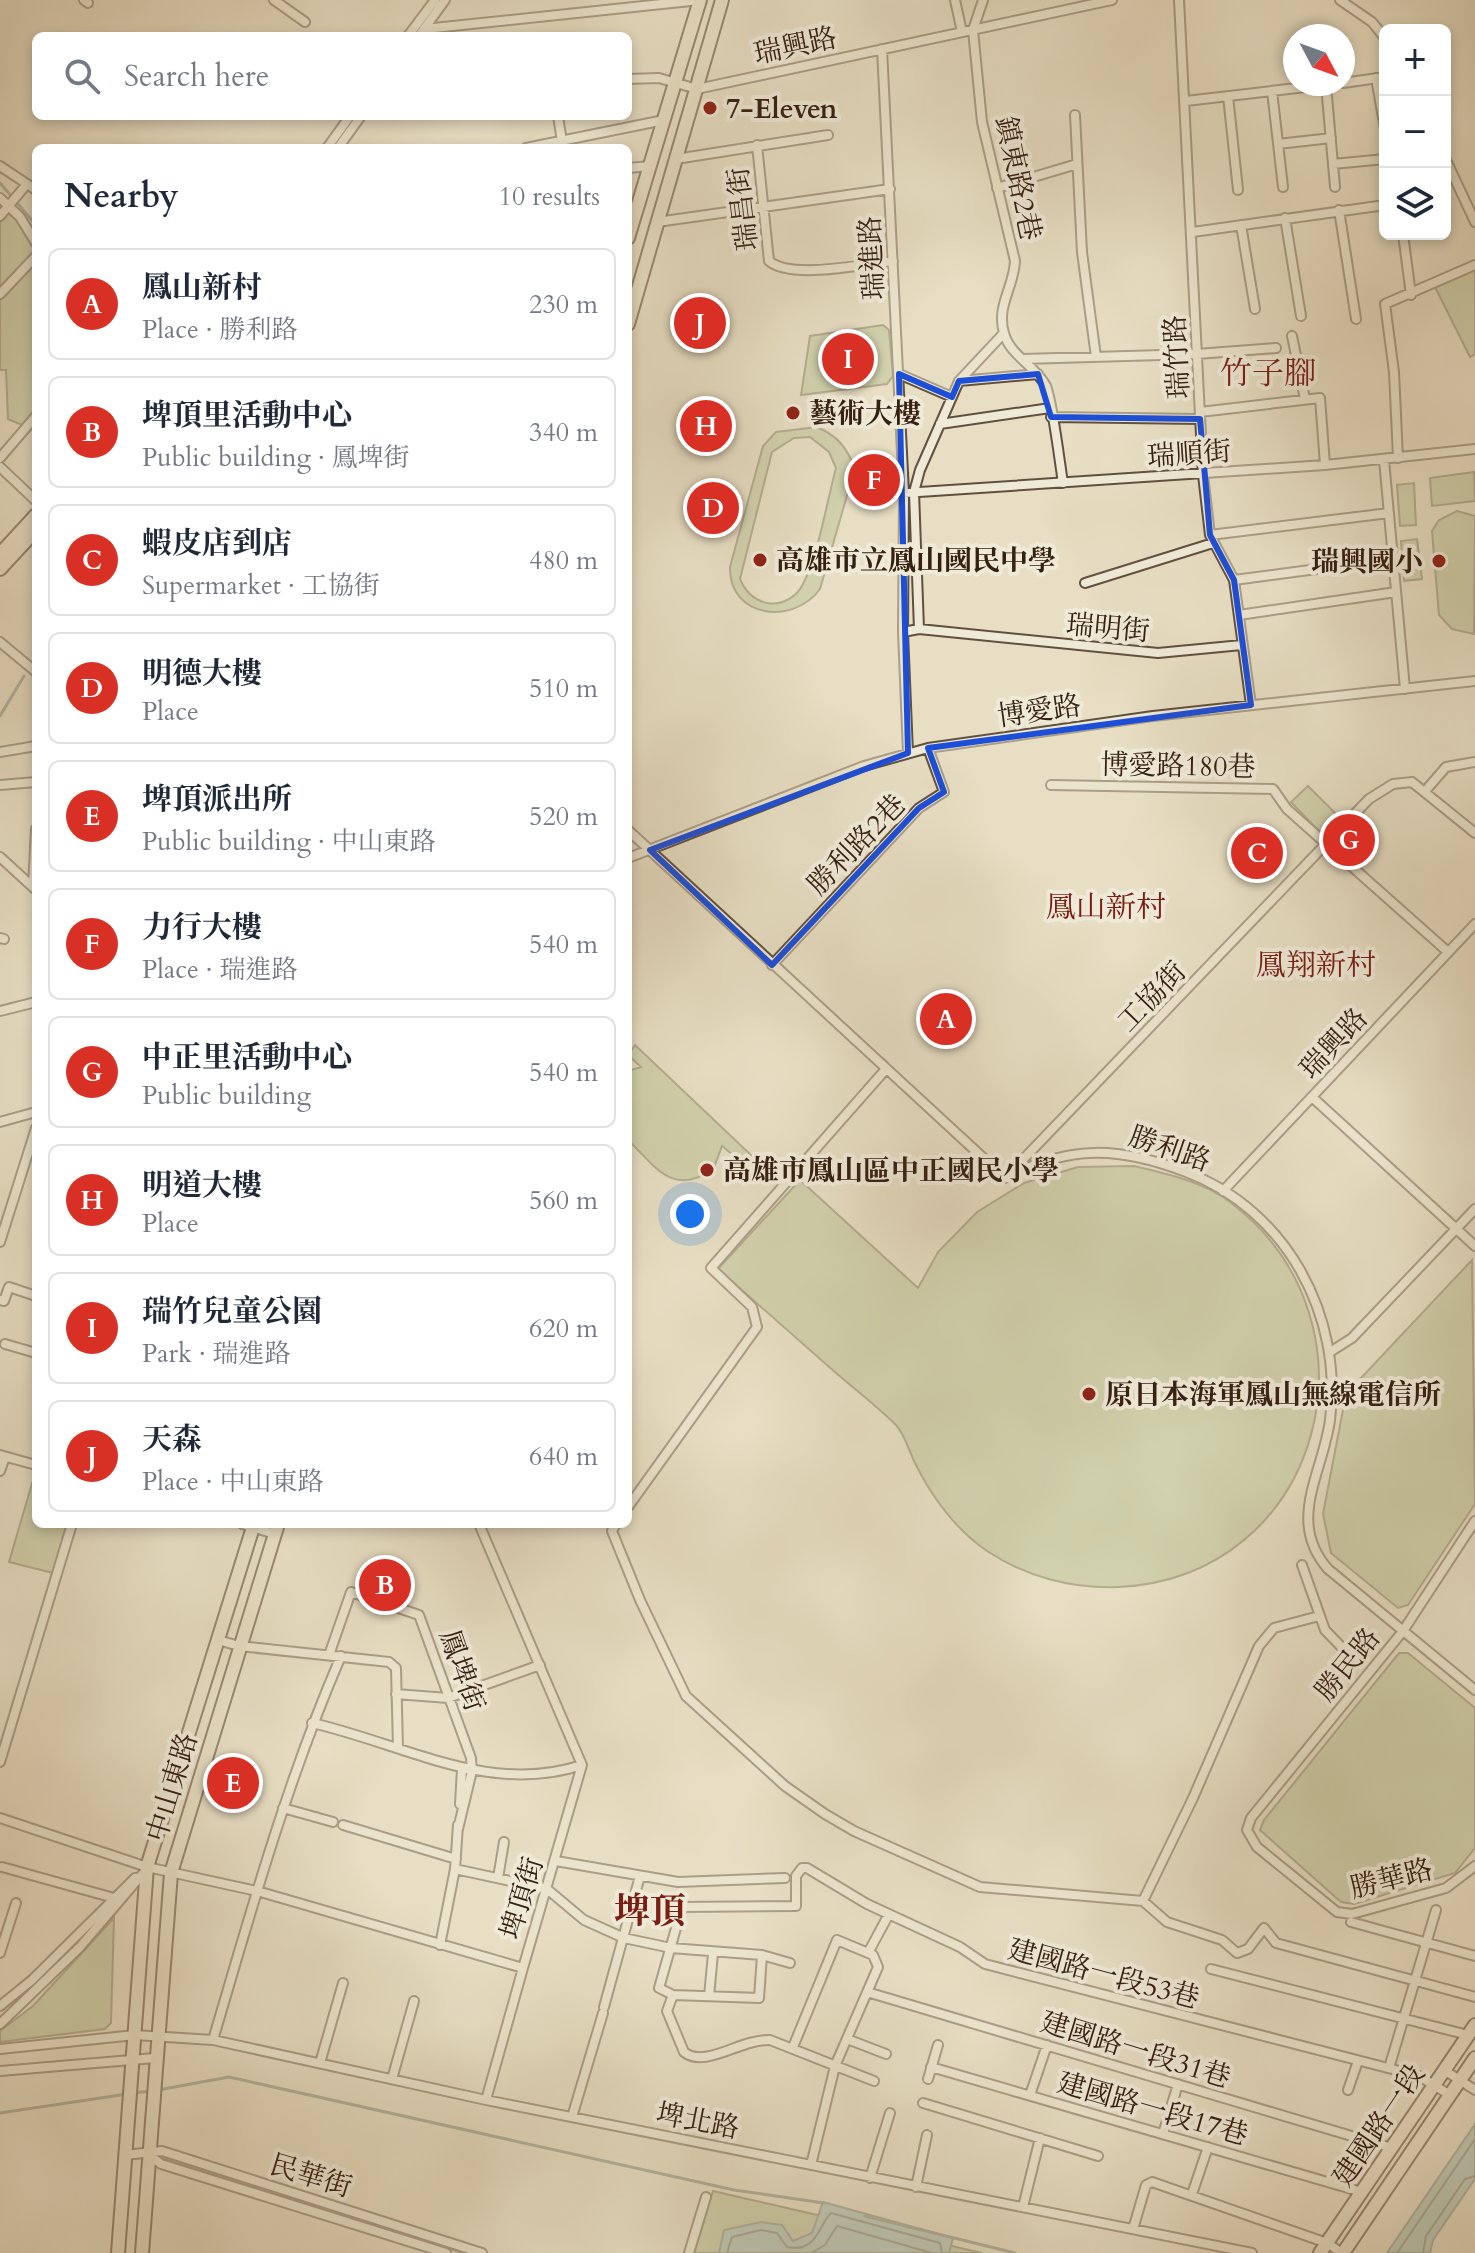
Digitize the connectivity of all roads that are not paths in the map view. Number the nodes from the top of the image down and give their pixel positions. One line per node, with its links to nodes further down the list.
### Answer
1 (274, 0): 15 (street)
2 (435, 0): 18 (street)
3 (445, 0): 19 (street)
4 (572, 0): 14 (street)
5 (700, 0): 14 (street); 26 (main road)
6 (722, 0): 27 (main road)
7 (955, 0): 21 (street)
8 (983, 0): 16 (street)
9 (1059, 0): 13 (street)
10 (1112, 0): 13 (street, 瑞興路)
11 (1179, 0): 32 (street, 瑞竹路)
12 (1340, 0): 17 (street)
13 (1061, 11): 16 (street, 瑞興路)
14 (573, 14): 20 (street)
15 (305, 22)
16 (973, 30): 21 (street, 瑞興路); 56 (street, 鎮東路2巷)
17 (1379, 31)
18 (411, 32)
19 (423, 32)
20 (430, 32)
21 (962, 32): 22 (street, 瑞興路)
22 (882, 49): 27 (street, 瑞興路); 58 (street, 瑞進路)
23 (1379, 78): 25 (street)
24 (632, 79): 26 (street)
25 (1355, 81)
26 (676, 82): 27 (street); 37 (main road)
27 (697, 89): 45 (main road)
28 (1283, 90): 29 (street)
29 (1272, 91): 30 (street); 43 (street)
30 (1228, 96): 32 (street); 59 (street)
31 (1329, 96): 39 (street)
32 (1186, 101): 71 (street, 瑞竹路)
33 (1075, 115): 47 (street)
34 (347, 120): 40 (street)
35 (358, 120): 41 (street)
36 (559, 120): 42 (street)
37 (664, 120): 42 (street); 50 (main road)
38 (828, 135): 44 (street, 瑞昌街)
39 (1331, 138): 43 (street); 48 (street)
40 (330, 144)
41 (341, 144)
42 (562, 144)
43 (1278, 144): 53 (street)
44 (757, 145): 45 (street); 64 (street, 瑞昌街)
45 (676, 159): 69 (main road)
46 (1379, 160): 48 (street)
47 (1077, 164): 56 (street); 87 (street)
48 (1333, 164): 54 (street)
49 (0, 166): 55 (street)
50 (650, 166): 51 (street); 62 (main road)
51 (632, 168)
52 (1450, 168): 67 (street)
53 (1283, 187)
54 (1335, 187)
55 (25, 188): 57 (street); 61 (street)
56 (997, 188): 83 (street, 鎮東路2巷)
57 (32, 189)
58 (890, 189): 64 (street); 75 (street, 瑞進路)
59 (1238, 190)
60 (0, 198): 61 (street)
61 (11, 203): 66 (street); 72 (street)
62 (633, 204)
63 (1379, 206): 65 (street)
64 (763, 207): 69 (street); 75 (street, 瑞昌街)
65 (1339, 210): 68 (street); 82 (street)
66 (0, 216)
67 (1474, 217)
68 (1285, 218): 70 (street); 81 (street)
69 (657, 222): 80 (main road)
70 (1241, 225): 71 (street); 79 (street)
71 (1193, 232): 86 (street, 瑞竹路)
72 (32, 237)
73 (1404, 240): 78 (street)
74 (32, 260): 77 (street)
75 (893, 261): 89 (street, 瑞進路)
76 (1475, 265): 78 (street)
77 (0, 294)
78 (1411, 295): 100 (street)
79 (1255, 309)
80 (632, 310)
81 (1301, 316)
82 (1356, 319)
83 (1004, 333): 88 (street); 91 (street)
84 (1292, 336): 93 (street)
85 (1276, 348): 86 (street)
86 (1197, 354): 87 (street); 95 (street, 瑞竹路)
87 (1096, 357): 88 (street)
88 (1022, 359): 90 (street)
89 (899, 374): 92 (street); 106 (street, 瑞進路)
90 (1038, 374): 91 (street); 94 (street)
91 (959, 381): 92 (street)
92 (952, 397): 97 (street)
93 (1305, 399): 95 (street); 102 (street)
94 (1051, 413): 95 (street); 97 (street); 105 (street)
95 (1200, 416): 104 (street, 瑞竹路)
96 (32, 421): 99 (street)
97 (940, 424): 106 (street)
98 (1475, 449): 100 (street, 瑞順街)
99 (0, 458)
100 (1398, 458): 101 (street, 瑞順街)
101 (1384, 460): 102 (street, 瑞順街); 108 (street)
102 (1325, 465): 104 (street, 瑞順街)
103 (0, 467): 107 (street)
104 (1203, 475): 105 (street, 瑞順街); 111 (street, 瑞竹路)
105 (1063, 483): 106 (street, 瑞順街)
106 (909, 493): 119 (street); 120 (street, 瑞進路)
107 (32, 497)
108 (1389, 513): 111 (street); 113 (street)
109 (32, 519): 112 (main road)
110 (32, 534): 114 (main road)
111 (1212, 539): 115 (street, 瑞竹路); 116 (street)
112 (0, 554)
113 (1393, 559): 115 (street); 117 (street)
114 (0, 569)
115 (1234, 580): 118 (street, 瑞竹路)
116 (1085, 583)
117 (1396, 592): 118 (street); 125 (street)
118 (1239, 615): 122 (street, 瑞竹路)
119 (919, 629): 120 (street, 瑞明街); 122 (street, 瑞明街)
120 (903, 632): 130 (street, 瑞進路)
121 (0, 642): 123 (street)
122 (1242, 645): 126 (street, 瑞竹路)
123 (32, 669)
124 (1475, 681): 125 (street, 博愛路)
125 (1405, 689): 126 (street, 博愛路)
126 (1251, 705): 128 (street, 博愛路)
127 (32, 747): 129 (street)
128 (928, 748): 130 (street, 博愛路); 145 (street, 勝利路2巷)
129 (0, 752)
130 (908, 753): 139 (street, 博愛路)
131 (1475, 762): 135 (street)
132 (32, 783): 134 (street)
133 (1051, 785): 138 (street, 博愛路180巷)
134 (1, 787)
135 (1426, 790): 136 (street); 138 (street, 工協街)
136 (1475, 833)
137 (632, 834): 139 (street)
138 (1328, 844): 144 (street); 153 (street, 工協街)
139 (650, 850): 141 (street, 博愛路); 145 (street)
140 (0, 857): 142 (street)
141 (632, 857)
142 (32, 886)
143 (1475, 924): 144 (street, 瑞興路)
144 (1448, 952): 149 (street, 瑞興路)
145 (772, 965): 148 (street)
146 (32, 1003): 147 (street)
147 (0, 1011)
148 (886, 1069): 153 (street); 167 (street)
149 (1312, 1097): 154 (street, 瑞興路); 156 (street)
150 (32, 1113): 151 (street)
151 (0, 1122)
152 (32, 1141): 157 (street)
153 (1005, 1178): 154 (street, 勝利路)
154 (1223, 1191): 163 (street, 勝利路)
155 (1475, 1209): 156 (street)
156 (1456, 1229): 158 (street); 163 (street)
157 (0, 1242)
158 (1475, 1246)
159 (32, 1295): 160 (street)
160 (2, 1301)
161 (5, 1344): 162 (street)
162 (32, 1352)
163 (1330, 1352): 176 (street, 勝利路)
164 (2, 1456): 165 (street); 166 (street)
165 (32, 1464)
166 (0, 1471)
167 (632, 1501)
168 (1475, 1521): 176 (street, 勝民路)
169 (71, 1528): 188 (street)
170 (249, 1528): 177 (main road, 中山東路)
171 (481, 1528): 182 (street)
172 (614, 1528): 210 (street)
173 (277, 1529): 178 (main road, 中山東路)
174 (1302, 1565): 175 (street)
175 (1319, 1616): 181 (street); 210 (street)
176 (1403, 1631): 183 (street, 勝利路); 195 (street, 勝民路)
177 (218, 1640): 178 (street); 201 (main road, 中山東路)
178 (239, 1646): 179 (street); 202 (main road, 中山東路)
179 (329, 1655): 180 (street); 185 (street, 鳳埤街)
180 (341, 1656): 184 (street); 186 (street)
181 (1354, 1660)
182 (540, 1665): 185 (street); 189 (street)
183 (1475, 1690)
184 (396, 1694): 185 (street); 187 (street)
185 (448, 1698): 190 (street, 鳳埤街)
186 (312, 1723): 187 (street); 191 (street)
187 (398, 1748): 190 (street)
188 (0, 1762)
189 (582, 1765): 190 (street); 197 (street, 埤頂街)
190 (467, 1770): 198 (street, 鳳埤街)
191 (283, 1808): 193 (street); 207 (street)
192 (0, 1818): 201 (street, 埤頂街)
193 (333, 1822)
194 (343, 1825): 198 (street)
195 (1247, 1830): 199 (street, 勝華路)
196 (504, 1842): 204 (street)
197 (556, 1861): 203 (street); 206 (street, 埤頂街)
198 (455, 1864): 204 (street); 217 (street, 鳳埤街)
199 (1475, 1866)
200 (2, 1867): 208 (street)
201 (147, 1867): 202 (street, 埤頂街); 208 (street); 209 (street); 238 (main road, 中山東路)
202 (171, 1873): 207 (street, 埤頂街); 239 (main road, 中山東路)
203 (640, 1876): 205 (street); 215 (street)
204 (498, 1878): 206 (street)
205 (785, 1878)
206 (547, 1889): 215 (street); 225 (street, 埤頂街)
207 (257, 1891): 217 (street, 埤頂街); 241 (street)
208 (112, 1897): 209 (street); 234 (street)
209 (122, 1901): 236 (street)
210 (1143, 1901): 227 (street)
211 (16, 1903): 219 (street)
212 (1436, 1910): 216 (street)
213 (889, 1914): 218 (street, 建國路一段53巷); 220 (street); 248 (street, 建國路一段53巷)
214 (1351, 1922): 216 (street)
215 (624, 1938): 218 (street); 270 (street)
216 (1426, 1943): 223 (street); 227 (street)
217 (440, 1945): 225 (street, 埤頂街)
218 (671, 1948): 221 (street); 230 (street)
219 (0, 1953)
220 (868, 1953): 229 (street); 244 (street)
221 (713, 1954): 222 (street); 231 (street)
222 (762, 1955): 224 (street); 231 (street)
223 (1475, 1956)
224 (790, 1963)
225 (523, 1968): 267 (street)
226 (1211, 1969): 235 (street)
227 (1414, 1980): 232 (street); 235 (street)
228 (343, 1983): 249 (street)
229 (867, 1992): 240 (street); 243 (street, 建國路一段31巷)
230 (673, 1995): 231 (street); 244 (street)
231 (709, 1996)
232 (1475, 1997)
233 (414, 2001): 257 (street)
234 (0, 2006)
235 (1404, 2020): 237 (street); 254 (street)
236 (0, 2024)
237 (1471, 2030): 255 (main road, 建國路一段)
238 (135, 2035): 239 (street, 埤北路); 245 (street, 埤北路); 250 (main road, 中山東路)
239 (156, 2035): 241 (street, 埤北路); 251 (main road, 中山東路)
240 (847, 2039): 246 (street); 252 (street)
241 (213, 2040): 249 (street, 埤北路)
242 (938, 2045): 253 (street)
243 (1047, 2045): 261 (street, 建國路一段31巷); 265 (street)
244 (793, 2047): 252 (street)
245 (0, 2049)
246 (886, 2054)
247 (1475, 2058): 259 (main road, 建國路一段)
248 (1358, 2061): 254 (street, 建國路一段53巷); 263 (street)
249 (320, 2063): 257 (street, 埤北路)
250 (132, 2064): 251 (street); 256 (street); 277 (main road, 中山東路)
251 (155, 2065): 276 (main road, 中山東路)
252 (835, 2066): 260 (street); 279 (street)
253 (931, 2067): 258 (street); 265 (street, 建國路一段17巷)
254 (1389, 2068): 262 (street, 建國路一段53巷)
255 (1444, 2070): 259 (street); 262 (main road, 建國路一段)
256 (0, 2071)
257 (392, 2079): 267 (street, 埤北路)
258 (928, 2079)
259 (1460, 2080): 264 (street); 266 (main road, 建國路一段)
260 (874, 2081)
261 (1178, 2084): 271 (street); 275 (street, 建國路一段31巷)
262 (1434, 2085): 266 (street, 建國路一段53巷); 275 (main road, 建國路一段)
263 (1348, 2090)
264 (1475, 2090)
265 (1030, 2095): 271 (street, 建國路一段17巷)
266 (1450, 2095): 294 (main road, 建國路一段)
267 (486, 2100): 270 (street, 埤北路)
268 (923, 2103): 273 (street)
269 (890, 2113): 280 (street)
270 (572, 2117): 279 (street, 埤北路)
271 (1163, 2134): 274 (street, 建國路一段17巷)
272 (927, 2135): 281 (street)
273 (1040, 2138): 278 (street); 285 (street)
274 (1208, 2147): 282 (street, 建國路一段17巷); 283 (street)
275 (1392, 2148): 282 (main road, 建國路一段)
276 (149, 2154): 277 (street, 民華街); 289 (main road, 中山東路); 290 (street); 291 (street, 民華街)
277 (125, 2155): 288 (main road, 中山東路)
278 (1098, 2156)
279 (811, 2165): 280 (street, 埤北路)
280 (870, 2178): 281 (street, 埤北路)
281 (916, 2187): 285 (street, 埤北路)
282 (1362, 2192): 287 (main road, 建國路一段)
283 (1192, 2194): 286 (street); 287 (street)
284 (706, 2197): 292 (street)
285 (1023, 2207): 286 (street, 埤北路)
286 (1133, 2229): 293 (street, 埤北路)
287 (1324, 2248): 294 (street)
288 (118, 2253)
289 (142, 2253)
290 (446, 2253)
291 (482, 2253)
292 (689, 2253)
293 (1252, 2253)
294 (1342, 2253)

